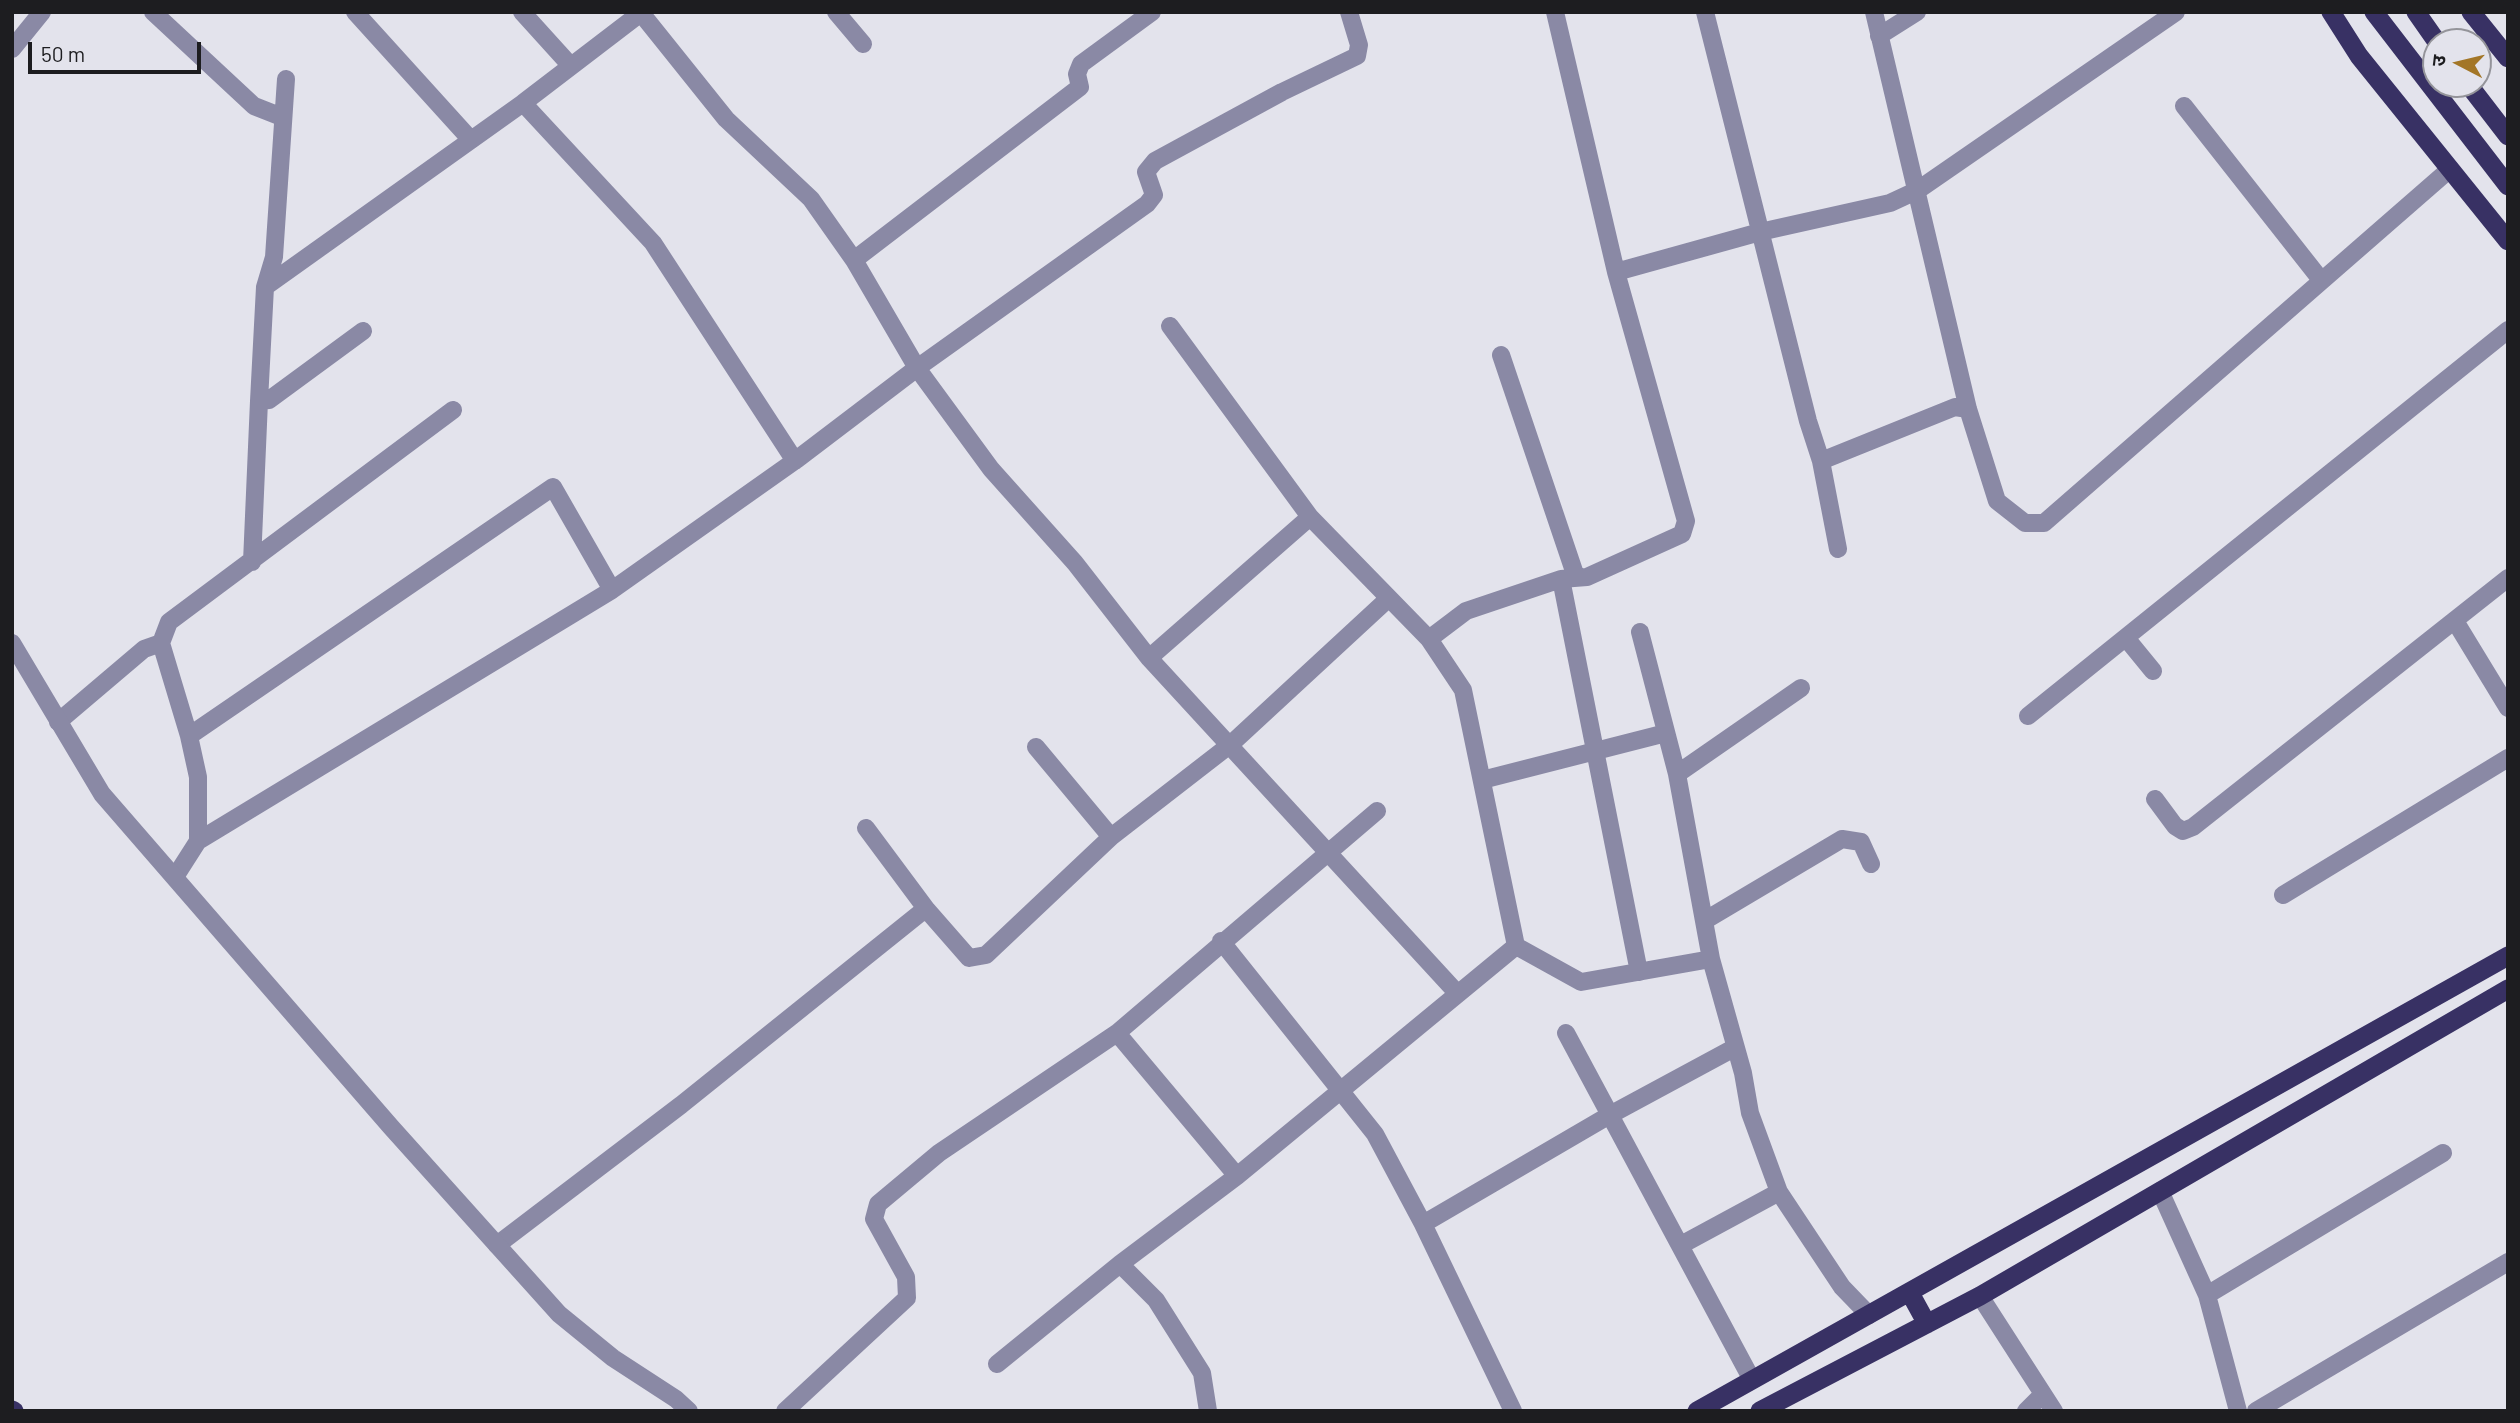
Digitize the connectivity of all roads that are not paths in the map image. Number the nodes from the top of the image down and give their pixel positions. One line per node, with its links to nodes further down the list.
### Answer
1 (42, 12): 21 (street)
2 (153, 12): 28 (street)
3 (355, 12): 30 (street)
4 (522, 12): 23 (street)
5 (642, 12): 23 (street); 36 (street)
6 (836, 12): 20 (street)
7 (1152, 12): 36 (street)
8 (1349, 12): 44 (street)
9 (1555, 12): 37 (street)
10 (1705, 12): 34 (street)
11 (1874, 12): 19 (street)
12 (1917, 12): 19 (street)
13 (2176, 12): 33 (street)
14 (2331, 12): 31 (highway)
15 (2374, 12): 32 (highway)
16 (2416, 12): 18 (highway)
17 (2471, 12): 22 (highway)
18 (2427, 28)
19 (1880, 37): 33 (street)
20 (863, 44)
21 (12, 49)
22 (2508, 58)
23 (570, 65): 26 (street)
24 (286, 79): 28 (street)
25 (2479, 98): 29 (highway)
26 (523, 103): 30 (street); 48 (street)
27 (2184, 106): 38 (street)
28 (282, 117): 39 (street)
29 (2508, 136)
30 (471, 140): 39 (street)
31 (2450, 169): 35 (highway); 38 (street)
32 (2508, 186)
33 (1918, 190): 34 (street); 46 (street)
34 (1760, 232): 37 (street); 49 (street)
35 (2508, 241)
36 (854, 260): 44 (street)
37 (1616, 272): 53 (street)
38 (2321, 280): 46 (street)
39 (265, 287): 45 (street)
40 (1170, 326): 50 (street)
41 (2508, 330): 59 (street)
42 (363, 331): 45 (street)
43 (1501, 355): 53 (street)
44 (917, 368): 48 (street); 63 (street)
45 (260, 401): 52 (street)
46 (1968, 409): 49 (street)
47 (453, 410): 52 (street)
48 (795, 461): 55 (street)
49 (1821, 461): 51 (street)
50 (1310, 517): 56 (street); 63 (street)
51 (1838, 549)
52 (253, 562): 62 (street)
53 (1568, 578): 60 (street); 73 (street)
54 (2508, 578): 57 (street)
55 (612, 590): 70 (street); 81 (street)
56 (1389, 598): 60 (street); 71 (street)
57 (2455, 621): 66 (street); 77 (street)
58 (1640, 632): 69 (street)
59 (2126, 638): 64 (street); 67 (street)
60 (1430, 639): 76 (street)
61 (12, 643): 68 (street)
62 (161, 643): 68 (street); 70 (street)
63 (1149, 658): 71 (street)
64 (2153, 671)
65 (1801, 688): 75 (street)
66 (2508, 708)
67 (2028, 716)
68 (58, 722): 84 (street)
69 (1666, 733): 73 (street); 75 (street)
70 (190, 736): 81 (street)
71 (1231, 744): 80 (street); 82 (street)
72 (1036, 747): 80 (street)
73 (1597, 750): 76 (street); 92 (street)
74 (2508, 758): 85 (street)
75 (1677, 774): 87 (street)
76 (1482, 780): 89 (street)
77 (2155, 799)
78 (1377, 811): 82 (street)
79 (866, 828): 86 (street)
80 (1111, 837): 86 (street)
81 (198, 841): 84 (street)
82 (1328, 851): 88 (street); 94 (street)
83 (1871, 864): 87 (street)
84 (175, 877): 105 (street)
85 (2283, 895)
86 (927, 910): 105 (street)
87 (1704, 921): 91 (street)
88 (1221, 941): 95 (street); 98 (street)
89 (1516, 946): 92 (street); 94 (street)
90 (2508, 956): 109 (highway)
91 (1711, 959): 92 (street); 97 (street)
92 (1639, 972)
93 (2508, 989): 102 (highway)
94 (1458, 994): 98 (street)
95 (1117, 1033): 101 (street); 118 (street)
96 (1566, 1033): 99 (street)
97 (1734, 1048): 99 (street); 103 (street)
98 (1342, 1090): 101 (street); 104 (street)
99 (1608, 1116): 104 (street); 106 (street)
100 (2442, 1153): 110 (street)
101 (1237, 1176): 108 (street)
102 (2160, 1191): 110 (street); 111 (highway)
103 (1779, 1192): 106 (street); 112 (street)
104 (1423, 1224): 120 (street)
105 (497, 1245): 117 (street)
106 (1681, 1245): 115 (street)
107 (2508, 1262): 126 (street)
108 (1120, 1264): 114 (street); 119 (street)
109 (1910, 1293): 112 (highway); 113 (highway)
110 (2207, 1295): 125 (street)
111 (1980, 1296): 113 (highway); 116 (street)
112 (1869, 1315): 115 (highway)
113 (1927, 1324): 122 (highway)
114 (997, 1364)
115 (1752, 1380): 121 (highway)
116 (2043, 1394): 123 (street); 124 (street)
117 (689, 1411)
118 (785, 1411)
119 (1208, 1411)
120 (1513, 1411)
121 (1697, 1411)
122 (1760, 1411)
123 (2026, 1411)
124 (2054, 1411)
125 (2238, 1411)
126 (2256, 1411)

